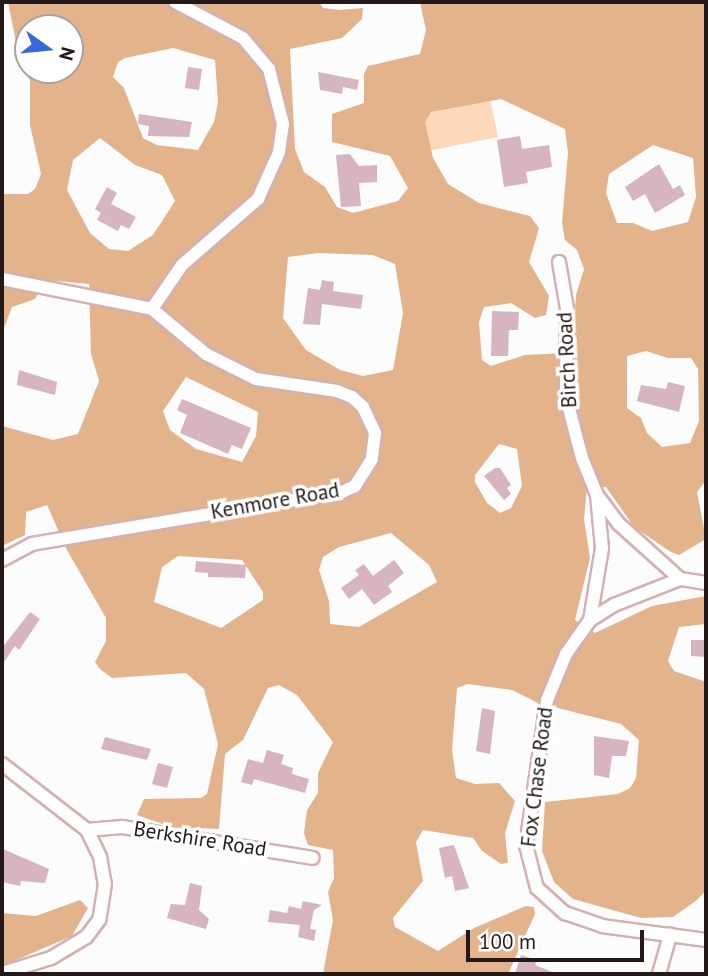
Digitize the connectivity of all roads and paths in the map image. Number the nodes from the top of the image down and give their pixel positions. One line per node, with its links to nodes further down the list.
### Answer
1 (175, 2): 4 (street)
2 (559, 262): 5 (street, Birch Road)
3 (2, 278): 4 (street, Kenmore Road)
4 (152, 309): 6 (street, Kenmore Road)
5 (597, 495): 7 (street, Birch Road); 9 (street, Birch Road)
6 (2, 561)
7 (680, 579): 8 (street, Fox Chase Road); 9 (street, Fox Chase Road)
8 (706, 583)
9 (590, 620): 13 (street, Fox Chase Road)
10 (2, 764): 11 (street)
11 (87, 830): 12 (street, Berkshire Road); 15 (street)
12 (313, 858)
13 (670, 935): 14 (street, Fox Chase Road); 16 (street)
14 (706, 940)
15 (2, 973)
16 (659, 974)

